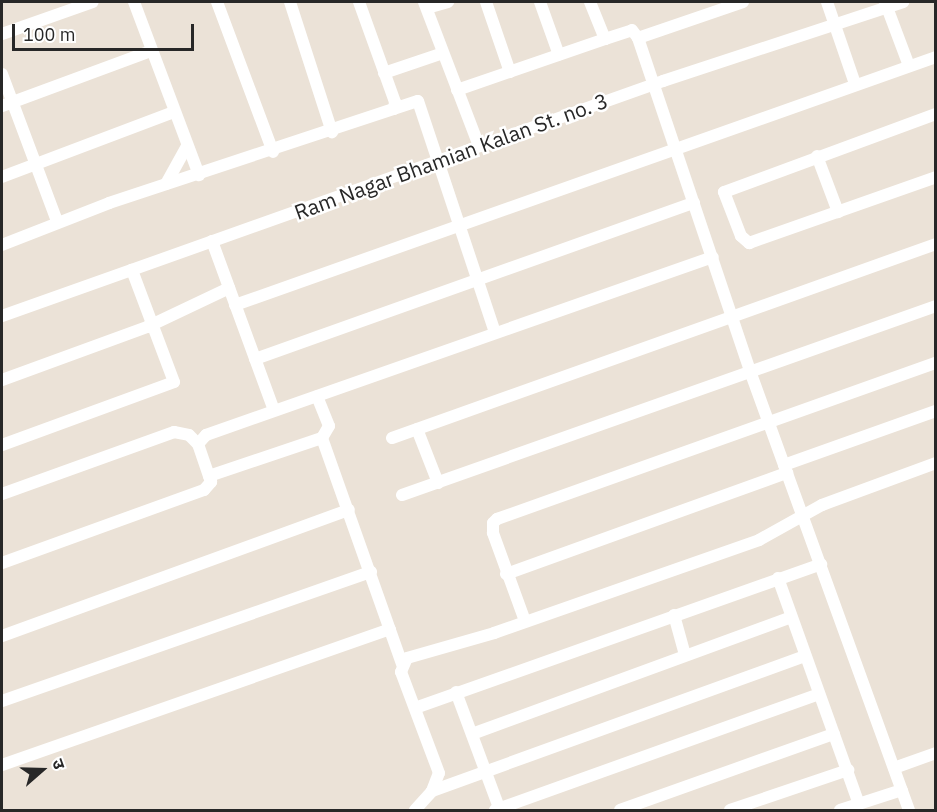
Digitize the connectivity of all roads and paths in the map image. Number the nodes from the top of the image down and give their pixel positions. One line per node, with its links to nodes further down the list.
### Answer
1 (93, 2): 16 (street)
2 (134, 2): 19 (street)
3 (217, 2): 38 (street)
4 (290, 2): 34 (street)
5 (359, 2): 25 (street)
6 (448, 2): 14 (street)
7 (486, 2): 24 (street)
8 (540, 2): 21 (street)
9 (592, 2): 18 (street)
10 (743, 2): 17 (street)
11 (827, 2): 15 (street)
12 (903, 2): 13 (street, Ram Nagar Bhamian Kalan St. no. 3)
13 (886, 4): 15 (street, Ram Nagar Bhamian Kalan St. no. 3); 23 (street)
14 (425, 5): 20 (street)
15 (835, 24): 27 (street); 28 (street, Ram Nagar Bhamian Kalan St. no. 3)
16 (2, 34)
17 (638, 38): 18 (street); 28 (street)
18 (605, 39): 21 (street)
19 (151, 51): 30 (street); 32 (street)
20 (443, 53): 25 (street); 29 (street)
21 (559, 55): 24 (street)
22 (936, 57): 23 (street)
23 (909, 66): 27 (street)
24 (510, 72): 29 (street)
25 (384, 73): 31 (street)
26 (2, 74): 30 (street)
27 (855, 84): 37 (street)
28 (654, 85): 36 (street, Ram Nagar Bhamian Kalan St. no. 3); 37 (street)
29 (457, 90): 36 (street)
30 (6, 105): 41 (street)
31 (394, 109): 34 (street); 40 (street)
32 (174, 112): 35 (street); 41 (street)
33 (936, 114): 39 (street)
34 (332, 132): 38 (street)
35 (188, 146): 42 (street); 45 (street)
36 (479, 146): 40 (street, Ram Nagar Bhamian Kalan St. no. 3)
37 (676, 148): 46 (street); 49 (street)
38 (273, 152): 42 (street)
39 (817, 156): 47 (street); 47 (street)
40 (436, 162): 49 (street); 50 (street, Ram Nagar Bhamian Kalan St. no. 3)
41 (34, 165): 43 (street); 48 (street)
42 (199, 175): 45 (street)
43 (2, 177)
44 (936, 177): 47 (street)
45 (166, 184): 48 (street)
46 (694, 203): 53 (street); 55 (street)
47 (838, 212)
48 (57, 222): 52 (street)
49 (458, 225): 55 (street); 57 (street)
50 (212, 242): 54 (street, Ram Nagar Bhamian Kalan St. no. 3); 56 (street)
51 (936, 244): 60 (street)
52 (2, 245)
53 (713, 257): 60 (street); 62 (street)
54 (132, 270): 59 (street, Ram Nagar Bhamian Kalan St. no. 3); 61 (street)
55 (477, 281): 62 (street); 63 (street)
56 (229, 288): 57 (street); 61 (street)
57 (235, 305): 63 (street)
58 (936, 306): 65 (street)
59 (2, 316)
60 (732, 316): 65 (street); 71 (street)
61 (153, 324): 66 (street); 75 (street)
62 (495, 332): 67 (street)
63 (255, 359): 68 (street)
64 (936, 363): 70 (street)
65 (750, 371): 70 (street); 79 (street)
66 (2, 380)
67 (317, 396): 68 (street); 72 (street)
68 (274, 410): 74 (street)
69 (936, 411): 77 (street)
70 (767, 421): 77 (street); 87 (street)
71 (417, 429): 73 (street); 79 (street)
72 (322, 438): 78 (street); 82 (street)
73 (392, 438)
74 (198, 444): 78 (street); 80 (street)
75 (2, 445)
76 (936, 463): 83 (street)
77 (786, 469): 83 (street); 87 (street)
78 (209, 476): 84 (street)
79 (438, 483): 81 (street)
80 (2, 494)
81 (402, 495)
82 (349, 510): 86 (street); 93 (street)
83 (803, 515): 85 (street); 91 (street)
84 (2, 563)
85 (820, 564): 88 (street); 105 (street)
86 (371, 572): 92 (street); 99 (street)
87 (506, 574): 91 (street)
88 (778, 578): 89 (street); 90 (street)
89 (674, 615): 94 (street); 97 (street)
90 (791, 617): 94 (street); 95 (street)
91 (525, 621): 96 (street)
92 (390, 629): 96 (street); 104 (street)
93 (2, 636)
94 (686, 656): 101 (street)
95 (805, 656): 98 (street); 107 (street)
96 (402, 663): 100 (street)
97 (456, 692): 100 (street); 101 (street)
98 (819, 694): 102 (street); 112 (street)
99 (2, 701)
100 (415, 708): 109 (street)
101 (472, 734): 107 (street)
102 (834, 734): 106 (street); 113 (street)
103 (936, 753): 105 (street)
104 (2, 765)
105 (894, 768): 108 (street)
106 (848, 770): 110 (street); 114 (street)
107 (486, 772): 109 (street); 112 (street)
108 (902, 790): 110 (street); 116 (street)
109 (432, 791): 111 (street)
110 (859, 804): 115 (street)
111 (415, 810)
112 (498, 810)
113 (620, 810)
114 (730, 810)
115 (840, 810)
116 (909, 810)

